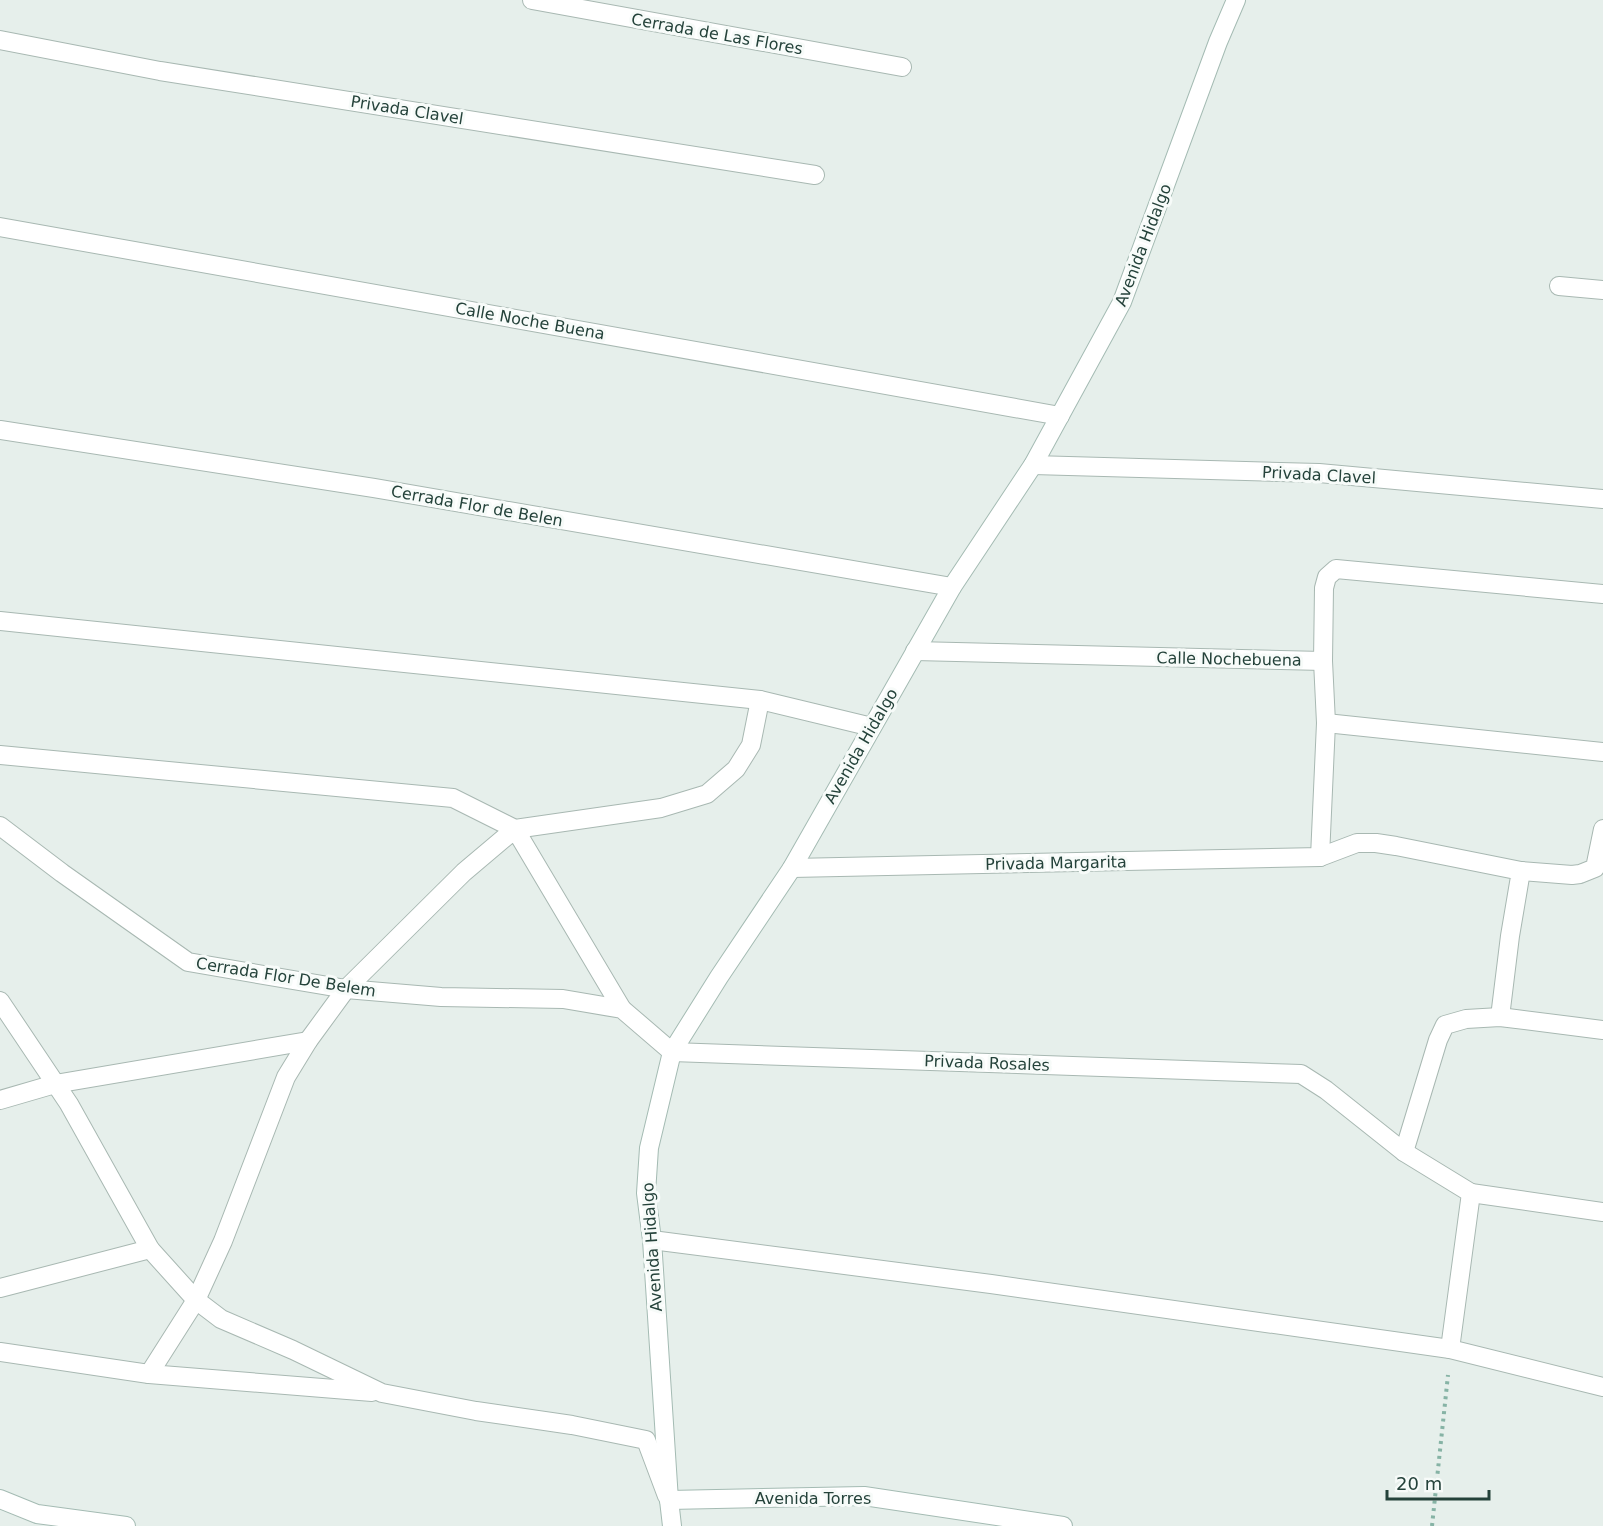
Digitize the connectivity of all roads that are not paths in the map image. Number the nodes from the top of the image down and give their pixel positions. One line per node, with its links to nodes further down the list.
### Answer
1 (532, 0): 4 (street, Cerrada de Las Flores)
2 (1236, 0): 9 (street, Avenida Hidalgo)
3 (0, 40): 5 (street, Privada Clavel)
4 (902, 67)
5 (815, 175)
6 (0, 227): 9 (street, Calle Noche Buena)
7 (1559, 286): 8 (street)
8 (1603, 290)
9 (1060, 416): 11 (street, Avenida Hidalgo)
10 (0, 430): 13 (street, Cerrada Flor de Belen)
11 (1033, 465): 12 (street, Privada Clavel); 13 (street, Avenida Hidalgo)
12 (1603, 499)
13 (952, 587): 16 (street, Avenida Hidalgo)
14 (1603, 594): 17 (street, Calle Nochebuena)
15 (0, 621): 18 (street)
16 (915, 651): 17 (street, Calle Nochebuena); 20 (street, Avenida Hidalgo)
17 (1323, 661): 19 (street)
18 (760, 700): 20 (street); 24 (street)
19 (1326, 723): 21 (street); 26 (street)
20 (872, 727): 27 (street, Avenida Hidalgo)
21 (1603, 752)
22 (0, 755): 24 (street)
23 (0, 826): 29 (street, Cerrada Flor De Belem)
24 (515, 829): 29 (street); 31 (street)
25 (1603, 829): 28 (street, Privada Margarita)
26 (1320, 857): 27 (street, Privada Margarita); 28 (street, Privada Margarita)
27 (792, 868): 35 (street, Avenida Hidalgo)
28 (1521, 871): 32 (street)
29 (346, 990): 31 (street, Cerrada Flor De Belem); 34 (street)
30 (0, 1001): 36 (street)
31 (622, 1009): 35 (street)
32 (1500, 1017): 33 (street); 38 (street)
33 (1603, 1030)
34 (308, 1041): 36 (street); 44 (street)
35 (672, 1052): 38 (street, Privada Rosales); 41 (street, Avenida Hidalgo)
36 (55, 1084): 37 (street); 42 (street)
37 (0, 1100)
38 (1404, 1152): 39 (street)
39 (1471, 1193): 40 (street); 45 (street)
40 (1603, 1212)
41 (652, 1240): 45 (street); 51 (street, Avenida Hidalgo)
42 (150, 1250): 43 (street); 44 (street)
43 (0, 1288)
44 (196, 1300): 47 (street); 49 (street)
45 (1450, 1349): 48 (street)
46 (0, 1352): 47 (street)
47 (150, 1374): 49 (street)
48 (1603, 1387)
49 (382, 1393): 51 (street)
50 (0, 1499): 52 (street)
51 (669, 1500): 53 (street, Avenida Hidalgo); 54 (street, Avenida Torres)
52 (126, 1526)
53 (672, 1526)
54 (1063, 1526)

